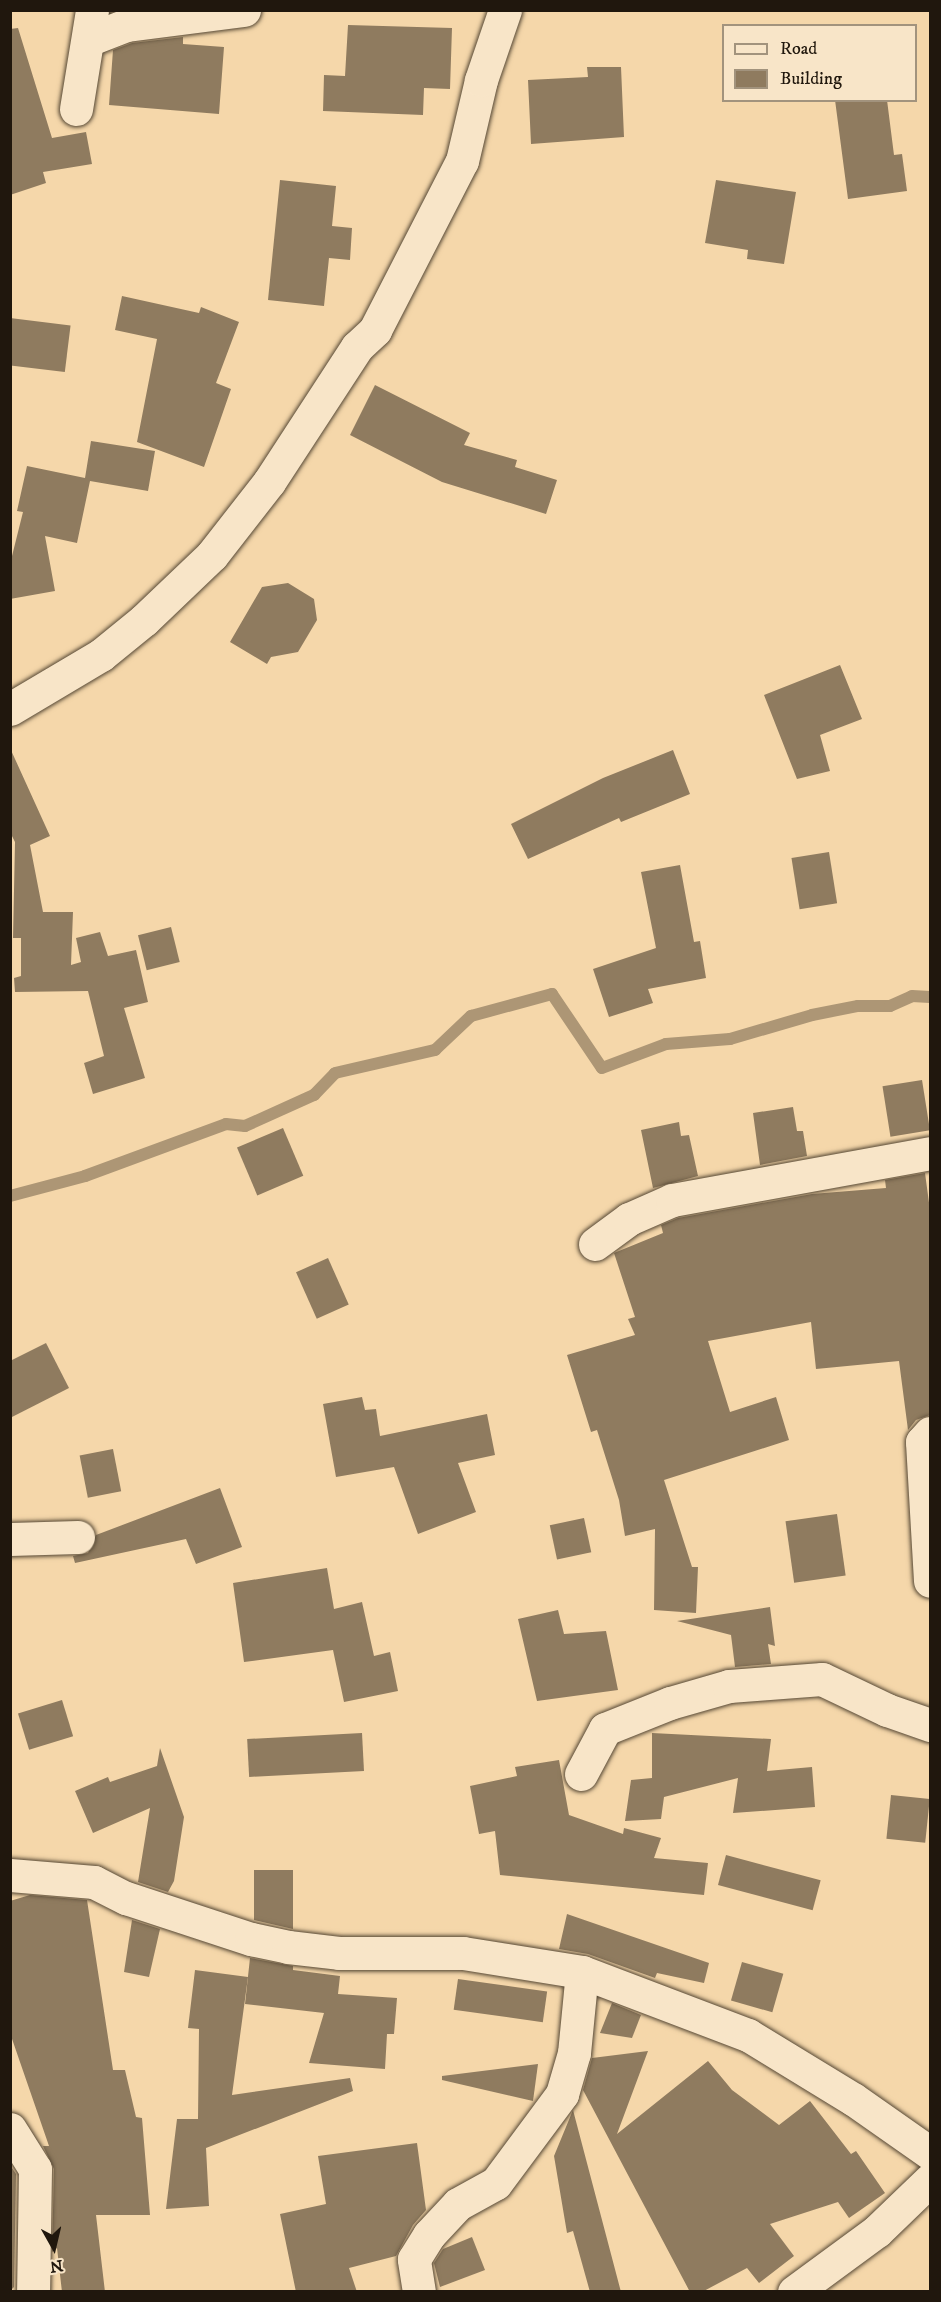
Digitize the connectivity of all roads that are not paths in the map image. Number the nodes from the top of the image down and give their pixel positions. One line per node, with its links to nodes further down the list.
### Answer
1 (244, 10): 3 (street)
2 (505, 10): 5 (street)
3 (91, 25): 4 (street)
4 (76, 110)
5 (10, 708)
6 (930, 1153): 7 (street)
7 (595, 1244)
8 (930, 1433): 11 (street)
9 (78, 1537): 10 (street)
10 (10, 1539)
11 (930, 1581)
12 (930, 1725): 13 (street)
13 (582, 1774)
14 (10, 1875): 15 (street)
15 (582, 1972): 17 (street); 20 (street)
16 (10, 2129): 19 (street)
17 (930, 2153)
18 (930, 2180): 21 (street)
19 (33, 2292)
20 (419, 2292)
21 (794, 2292)

